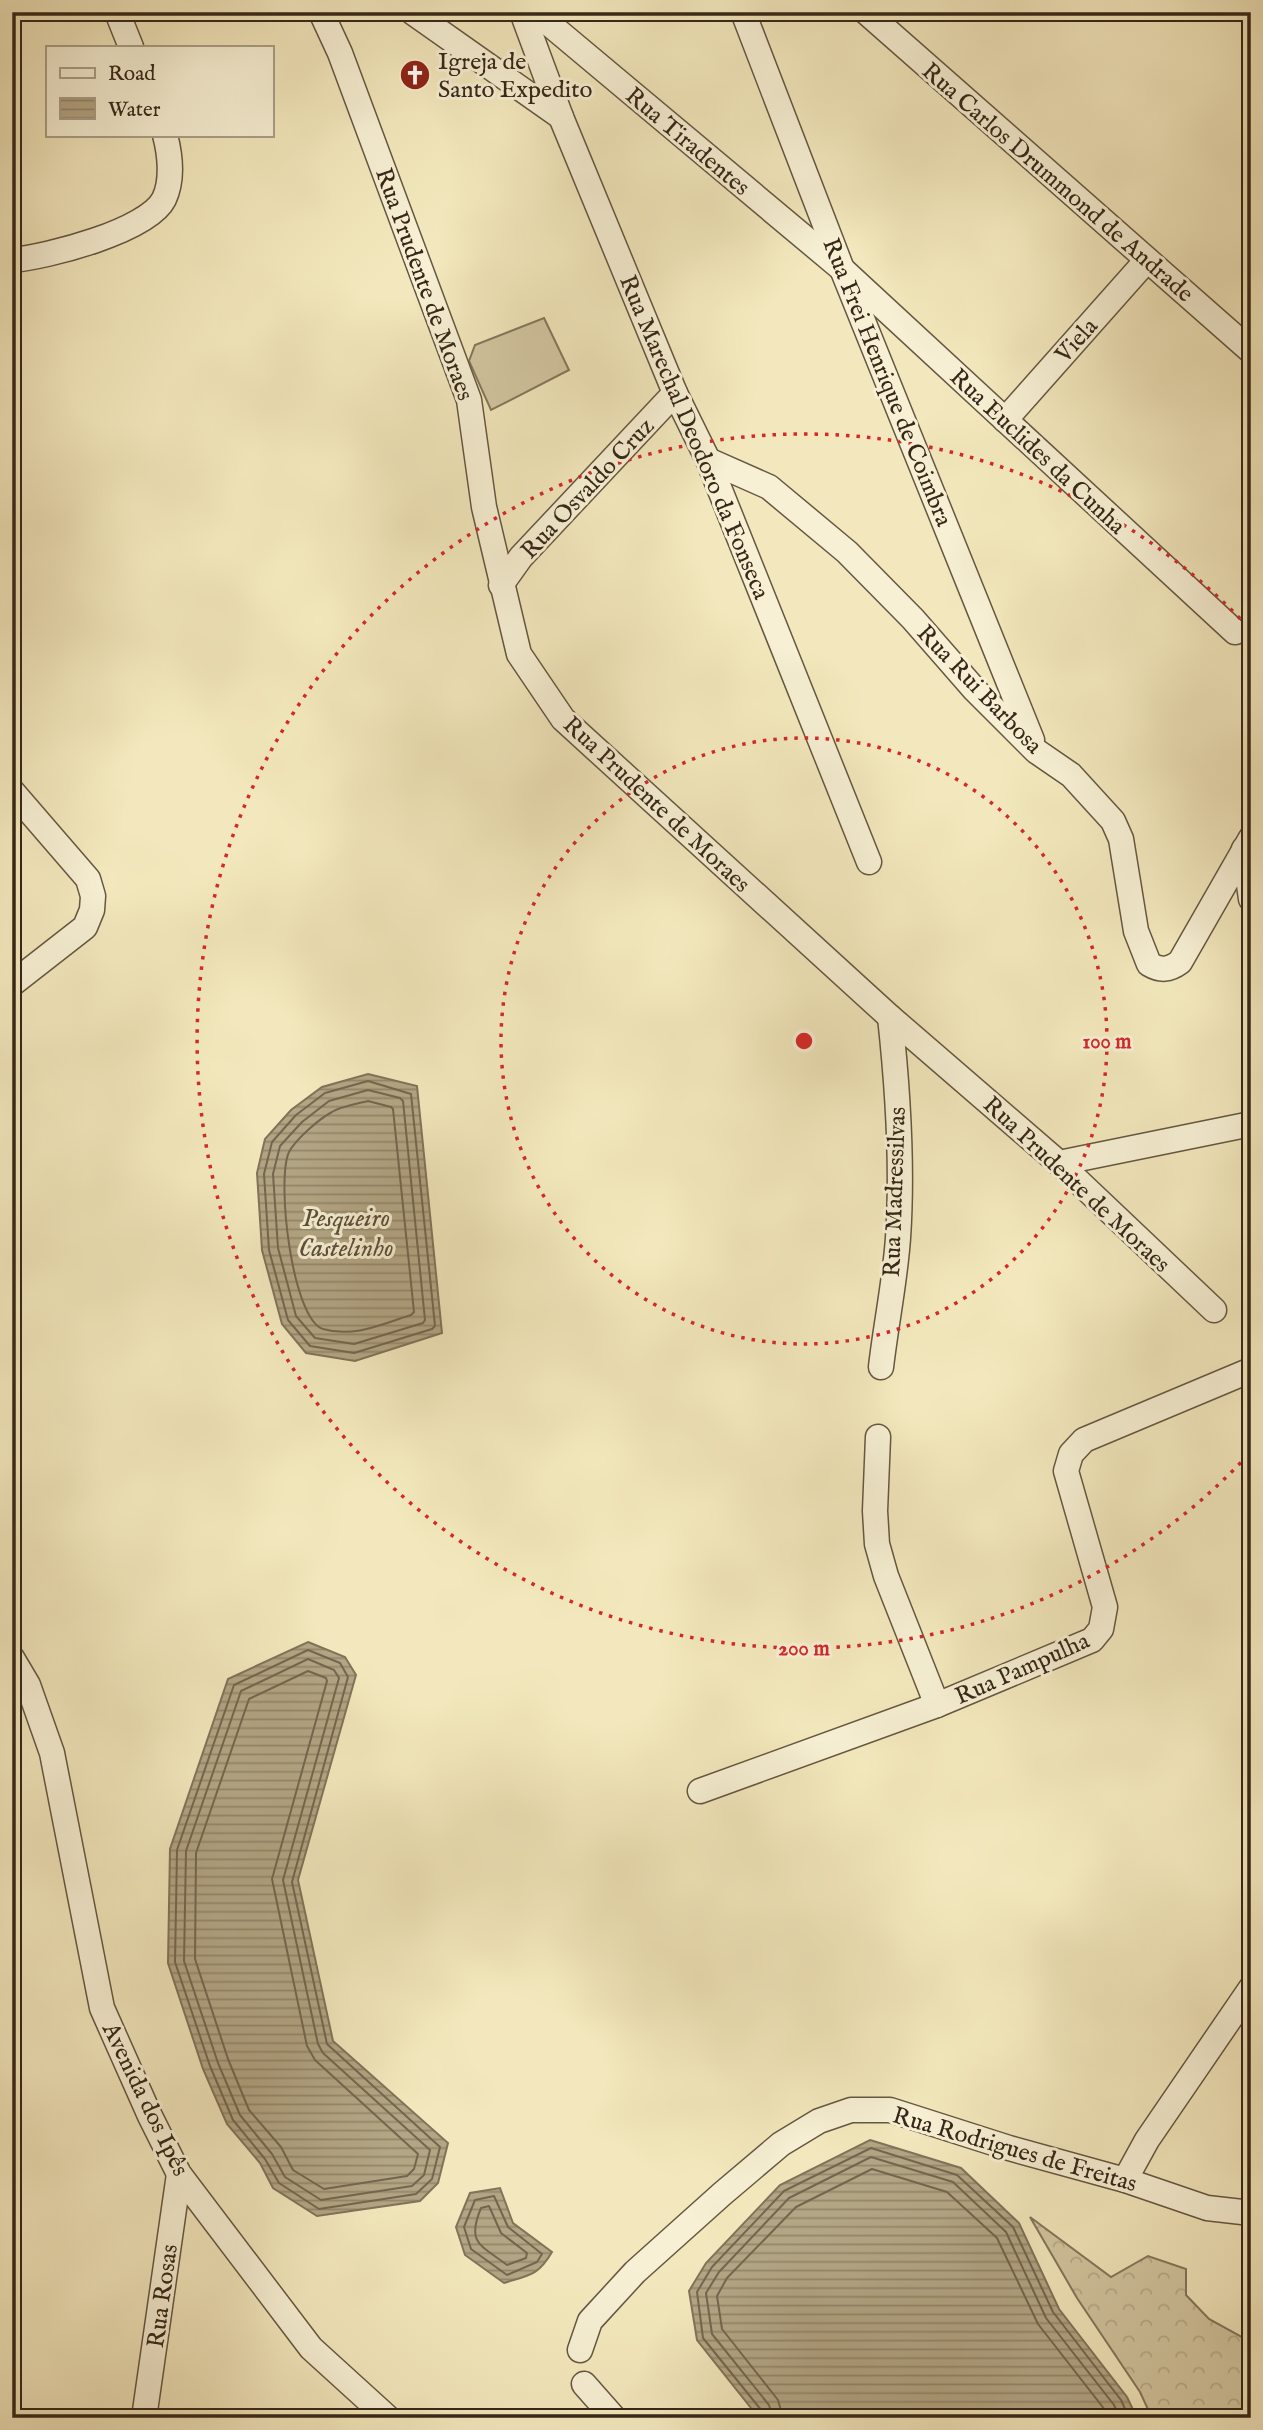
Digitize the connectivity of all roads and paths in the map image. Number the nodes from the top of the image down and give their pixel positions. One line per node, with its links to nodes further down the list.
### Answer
1 (117, 12): 8 (street)
2 (321, 12): 18 (street, Rua Prudente de Moraes)
3 (412, 12): 9 (street)
4 (522, 12): 9 (street, Rua Marechal Deodoro da Fonseca)
5 (535, 12): 13 (street, Rua Tiradentes)
6 (743, 12): 13 (street, Rua Frei Henrique de Coimbra)
7 (866, 12): 12 (street, Rua Carlos Drummond de Andrade)
8 (131, 46)
9 (561, 117): 15 (street, Rua Marechal Deodoro da Fonseca)
10 (165, 136): 11 (street)
11 (12, 260)
12 (1147, 260): 14 (street, Rua Carlos Drummond de Andrade); 16 (street, Viela)
13 (842, 269): 16 (street, Rua Euclides da Cunha); 20 (street, Rua Frei Henrique de Coimbra)
14 (1251, 351)
15 (675, 393): 17 (street, Rua Marechal Deodoro da Fonseca); 18 (street, Rua Osvaldo Cruz)
16 (1005, 420): 19 (street, Rua Euclides da Cunha)
17 (708, 460): 20 (street, Rua Rui Barbosa); 23 (street, Rua Marechal Deodoro da Fonseca)
18 (501, 585): 26 (street, Rua Prudente de Moraes)
19 (1235, 632)
20 (1037, 751): 22 (street, Rua Rui Barbosa)
21 (14, 792): 25 (street)
22 (1247, 844): 24 (street)
23 (869, 862)
24 (1251, 899)
25 (12, 984)
26 (890, 1017): 28 (street, Rua Prudente de Moraes); 30 (street, Rua Madressilvas)
27 (1251, 1124): 28 (street)
28 (1059, 1163): 29 (street, Rua Prudente de Moraes)
29 (1214, 1310)
30 (881, 1367)
31 (1251, 1370): 34 (street, Rua Pampulha)
32 (878, 1437): 34 (street)
33 (12, 1658): 37 (street, Avenida dos Ipês)
34 (937, 1705): 35 (street, Rua Pampulha)
35 (700, 1791)
36 (1251, 1988): 38 (street)
37 (179, 2174): 42 (street, Rua Rosas); 43 (street, Avenida dos Ipês)
38 (1125, 2180): 39 (street, Rua Rodrigues de Freitas); 40 (street, Rua Rodrigues de Freitas)
39 (1251, 2213)
40 (580, 2350)
41 (584, 2384): 44 (street)
42 (144, 2418)
43 (388, 2418)
44 (614, 2418)

